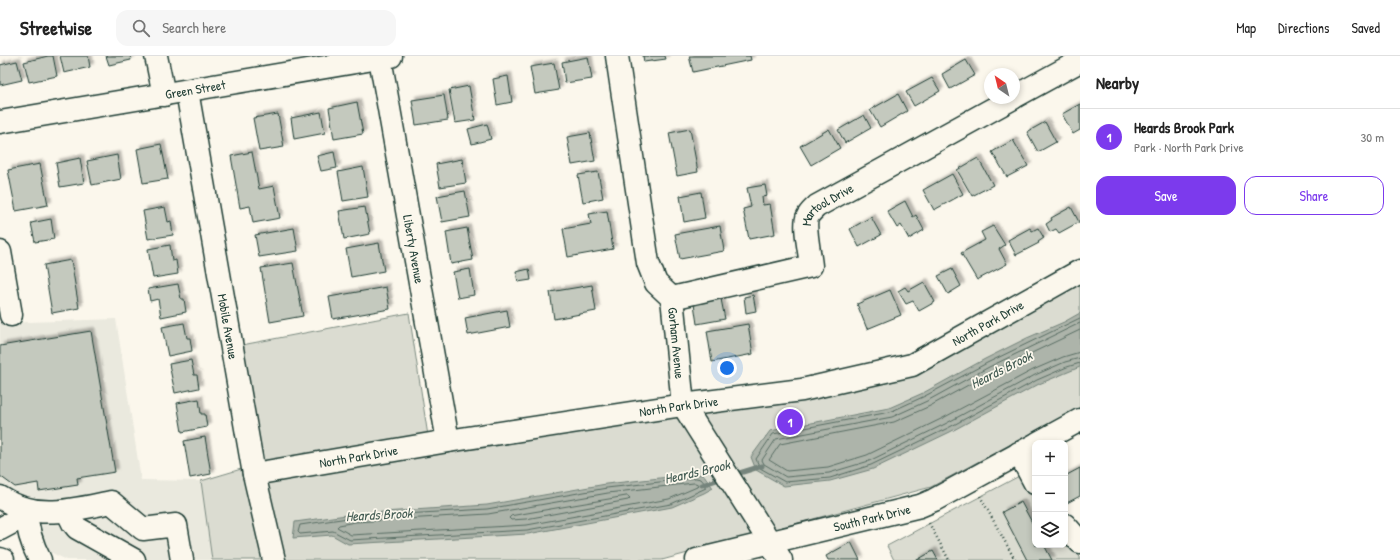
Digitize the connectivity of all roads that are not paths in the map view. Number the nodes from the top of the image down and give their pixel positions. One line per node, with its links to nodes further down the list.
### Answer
1 (156, 56): 7 (street)
2 (617, 56): 12 (street, Gorham Avenue)
3 (386, 57): 5 (street, Green Street); 17 (street, Liberty Avenue)
4 (1080, 61): 6 (street, Martool Drive)
5 (187, 91): 7 (street, Green Street); 19 (street, Mobile Avenue)
6 (1020, 94)
7 (164, 95): 9 (street, Green Street)
8 (1002, 104): 12 (street, Martool Drive)
9 (0, 122)
10 (0, 252): 13 (street)
11 (1080, 271): 14 (street, North Park Drive)
12 (672, 298): 14 (street, Gorham Avenue)
13 (11, 315)
14 (683, 405): 17 (street, North Park Drive); 27 (street, Gorham Avenue)
15 (1080, 420): 16 (street)
16 (1043, 440)
17 (448, 441): 19 (street, North Park Drive)
18 (1027, 449): 20 (street); 27 (street, South Park Drive)
19 (254, 474): 31 (street, Mobile Avenue)
20 (1034, 476)
21 (0, 497): 22 (street)
22 (26, 510): 23 (street); 25 (street); 28 (street)
23 (67, 510): 29 (street); 30 (street)
24 (1068, 528): 26 (street)
25 (0, 529)
26 (1080, 542)
27 (776, 552): 32 (street, South Park Drive)
28 (40, 560)
29 (134, 560)
30 (182, 560)
31 (274, 560)
32 (697, 560)

